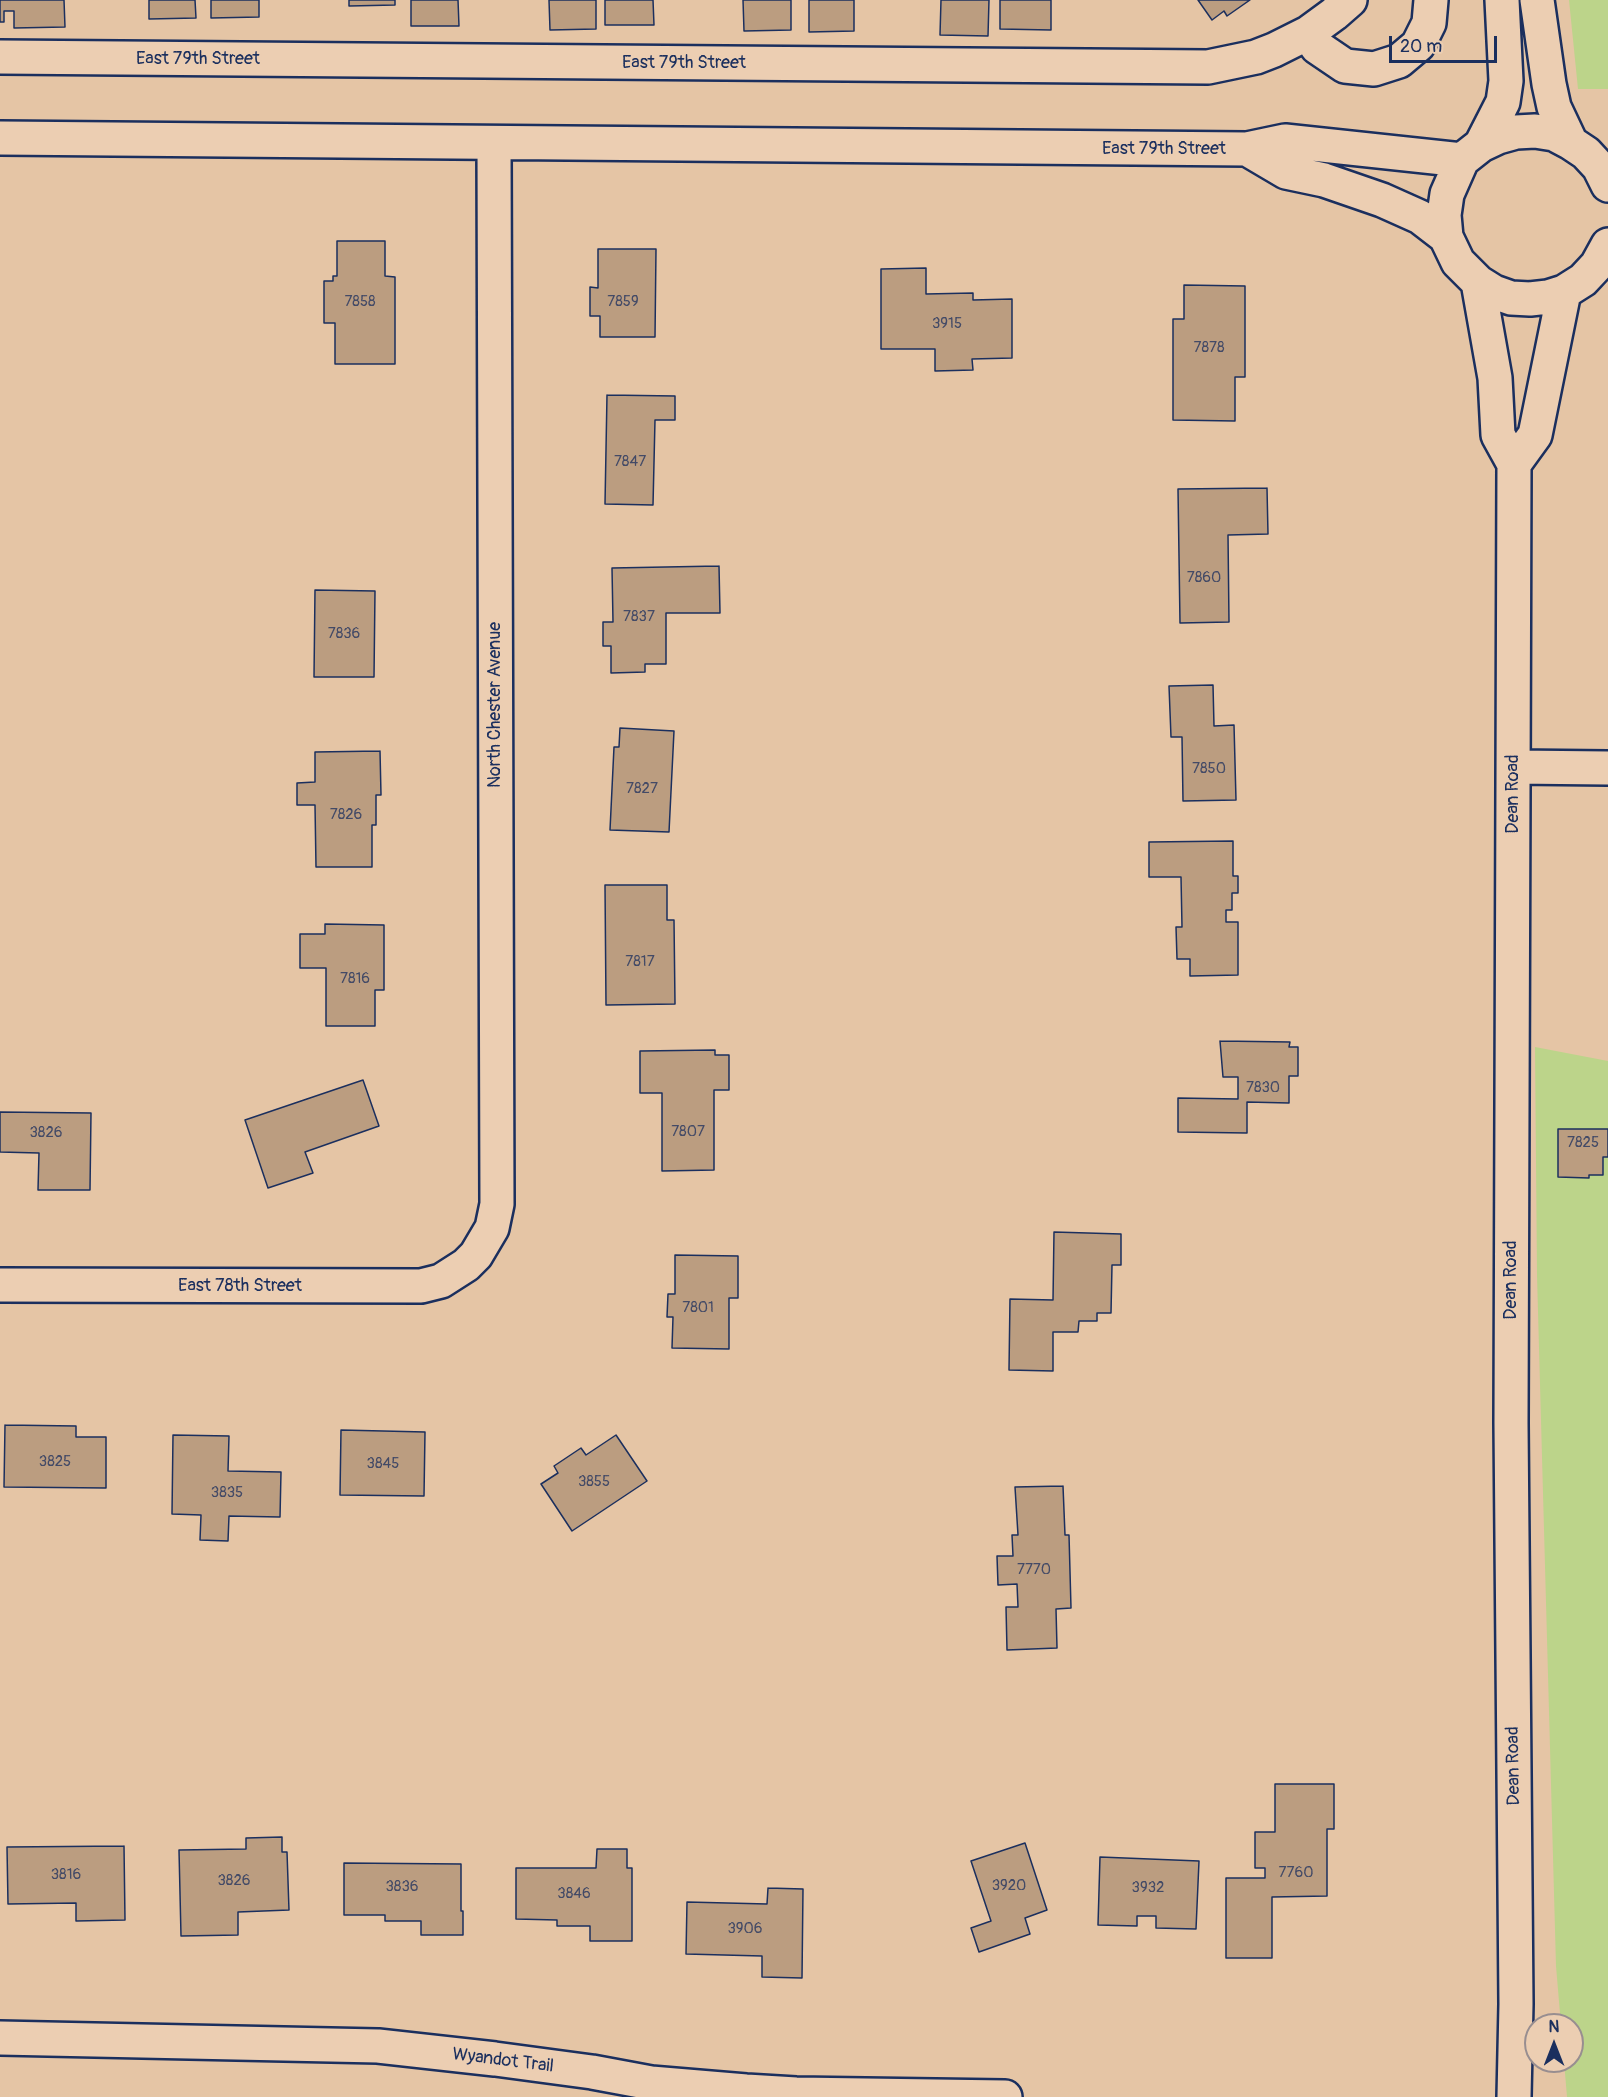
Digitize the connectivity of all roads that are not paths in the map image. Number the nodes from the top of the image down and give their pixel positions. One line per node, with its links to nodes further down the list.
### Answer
1 (1350, 0): 5 (street, East 79th Street)
2 (1431, 0): 5 (street)
3 (1502, 0): 11 (street)
4 (1537, 0): 8 (street)
5 (1308, 33): 6 (street, East 79th Street)
6 (0, 57)
7 (0, 138): 9 (street, East 79th Street)
8 (1571, 142): 11 (street); 12 (street)
9 (494, 144): 10 (street, East 79th Street); 20 (street, North Chester Avenue)
10 (1247, 149): 11 (street, East 79th Street); 13 (street, East 79th Street)
11 (1472, 152): 13 (street)
12 (1605, 172)
13 (1446, 237): 15 (street)
14 (1608, 247): 16 (street)
15 (1478, 282): 16 (street); 17 (street, Dean Road)
16 (1564, 292): 17 (street)
17 (1514, 464): 18 (street, Dean Road)
18 (1514, 767): 19 (street); 24 (street, Dean Road)
19 (1608, 768)
20 (471, 1260): 21 (street, East 78th Street)
21 (0, 1285)
22 (0, 2038): 23 (street, Wyandot Trail)
23 (1005, 2097)
24 (1514, 2097)

